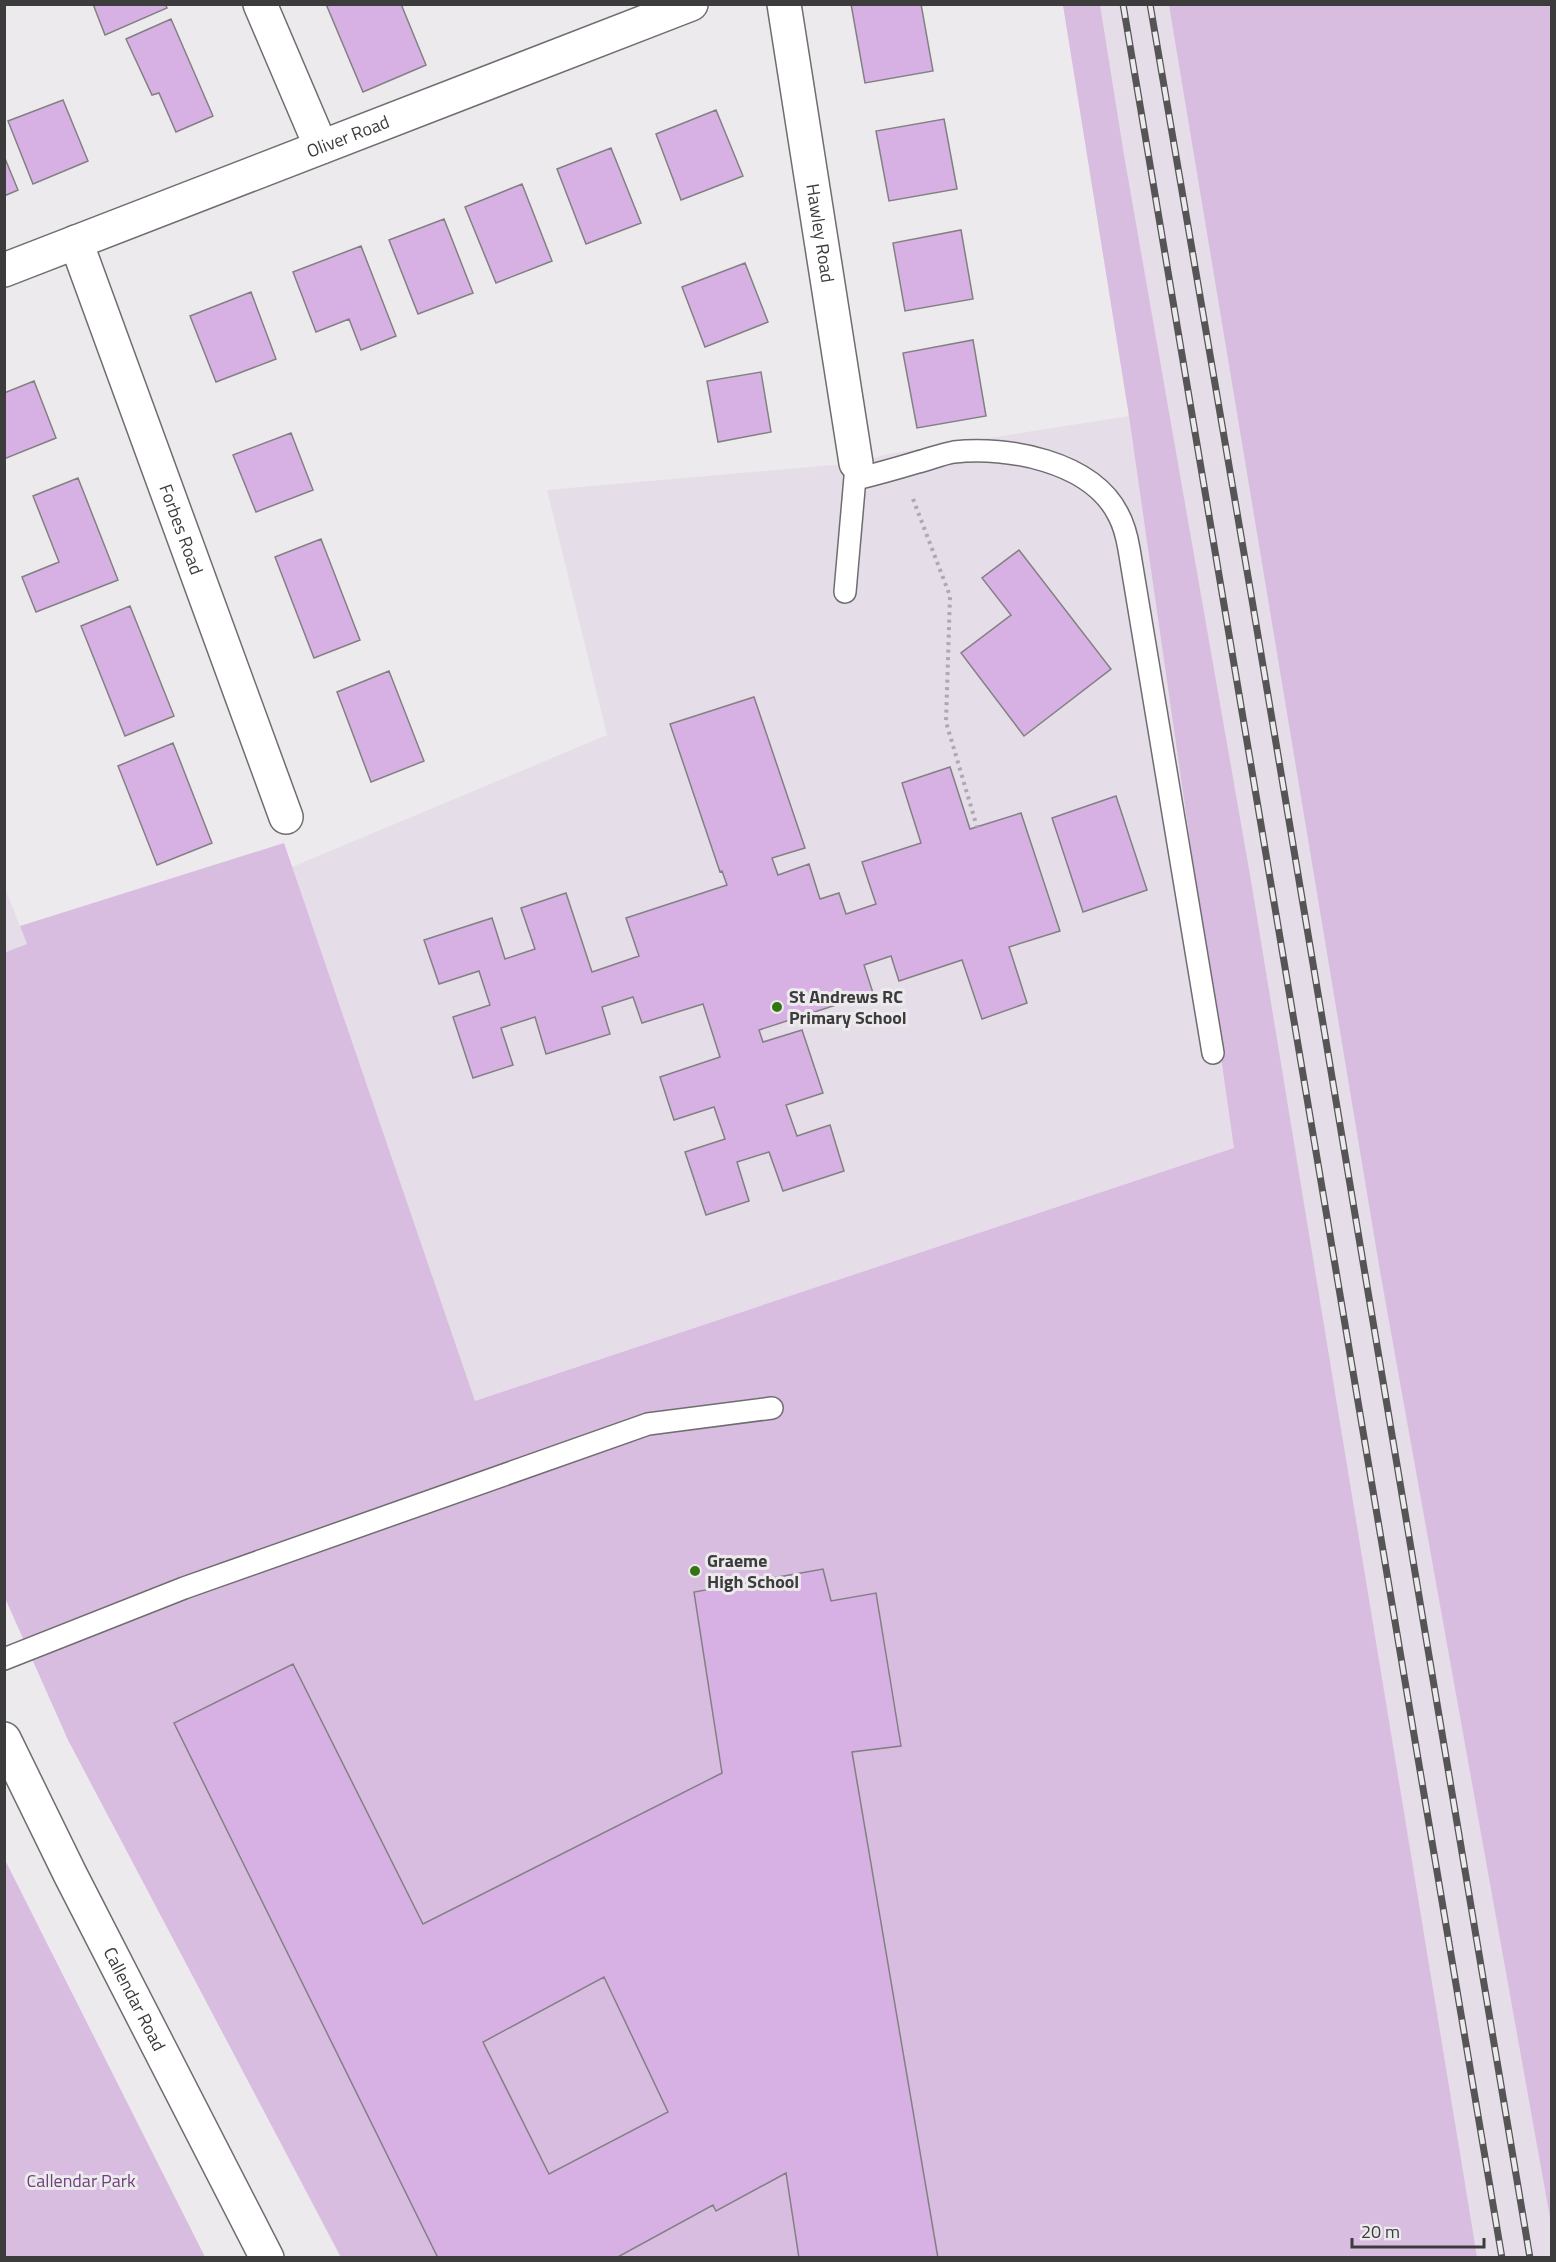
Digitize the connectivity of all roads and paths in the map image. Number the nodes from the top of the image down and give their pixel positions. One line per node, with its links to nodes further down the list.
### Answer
1 (260, 4): 4 (street)
2 (691, 4): 4 (street, Oliver Road)
3 (784, 4): 8 (street, Hawley Road)
4 (321, 147): 5 (street, Oliver Road)
5 (76, 242): 6 (street, Oliver Road); 10 (street, Forbes Road)
6 (4, 270)
7 (902, 467): 8 (lane); 11 (path); 12 (lane)
8 (856, 471): 9 (lane)
9 (845, 592)
10 (286, 817)
11 (977, 827)
12 (1213, 1053)
13 (772, 1408): 14 (lane)
14 (4, 1659)
15 (4, 1739): 16 (street, Callendar Road)
16 (267, 2258)

